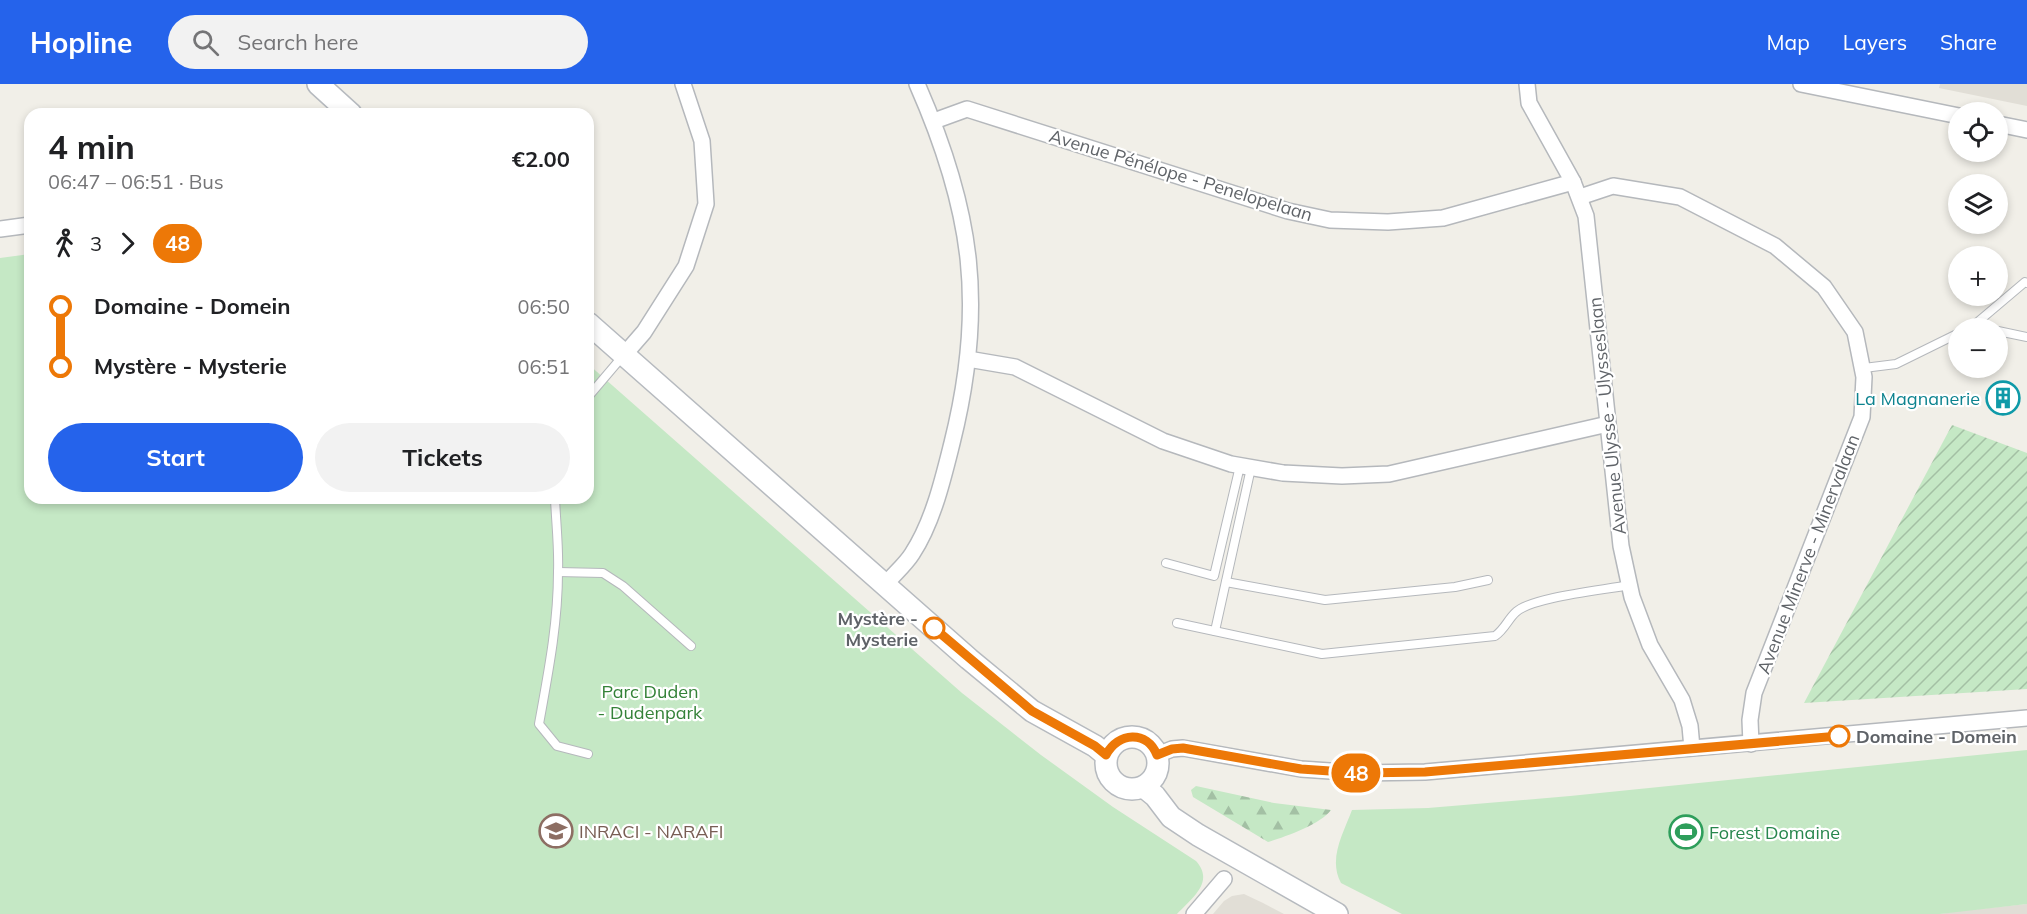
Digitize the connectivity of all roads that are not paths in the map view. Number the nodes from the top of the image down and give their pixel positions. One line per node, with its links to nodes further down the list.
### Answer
1 (318, 84): 6 (street)
2 (683, 84): 21 (street)
3 (917, 84): 8 (street)
4 (1527, 84): 11 (street, Avenue Ulysse - Ulysseslaan)
5 (1802, 84): 7 (street)
6 (344, 108)
7 (1948, 114)
8 (934, 121): 11 (street, Avenue Pénélope - Penelopelaan); 22 (street)
9 (2008, 126): 10 (street)
10 (2027, 130)
11 (1573, 182): 12 (street, Avenue Ulysse - Ulysseslaan)
12 (1580, 197): 23 (street, Avenue Minerve - Minervalaan); 25 (street, Avenue Ulysse - Ulysseslaan)
13 (24, 226): 14 (street)
14 (0, 229)
15 (2027, 283): 16 (lane)
16 (1982, 318)
17 (594, 328): 21 (street)
18 (2008, 333): 19 (lane)
19 (2027, 337)
20 (1948, 338): 23 (lane)
21 (624, 356): 24 (lane); 32 (street)
22 (968, 359): 26 (street); 32 (street)
23 (1864, 368): 38 (street, Avenue Minerve - Minervalaan)
24 (594, 390)
25 (1608, 424): 26 (street); 33 (street, Avenue Ulysse - Ulysseslaan)
26 (1246, 467): 28 (lane); 31 (lane)
27 (555, 504): 29 (lane)
28 (1166, 563)
29 (558, 572): 36 (lane); 40 (lane)
30 (1488, 579): 31 (lane)
31 (1226, 582): 35 (lane)
32 (885, 585): 41 (street)
33 (1629, 585): 35 (lane); 39 (street, Avenue Ulysse - Ulysseslaan)
34 (1177, 623): 35 (lane)
35 (1215, 632)
36 (691, 646)
37 (2027, 718): 38 (street)
38 (1751, 744): 39 (street)
39 (1692, 748): 42 (street)
40 (588, 754)
41 (1106, 755): 42 (street); 43 (street)
42 (1157, 755): 43 (street)
43 (1144, 787): 46 (street)
44 (1224, 879): 45 (street)
45 (1194, 914)
46 (1337, 914)

